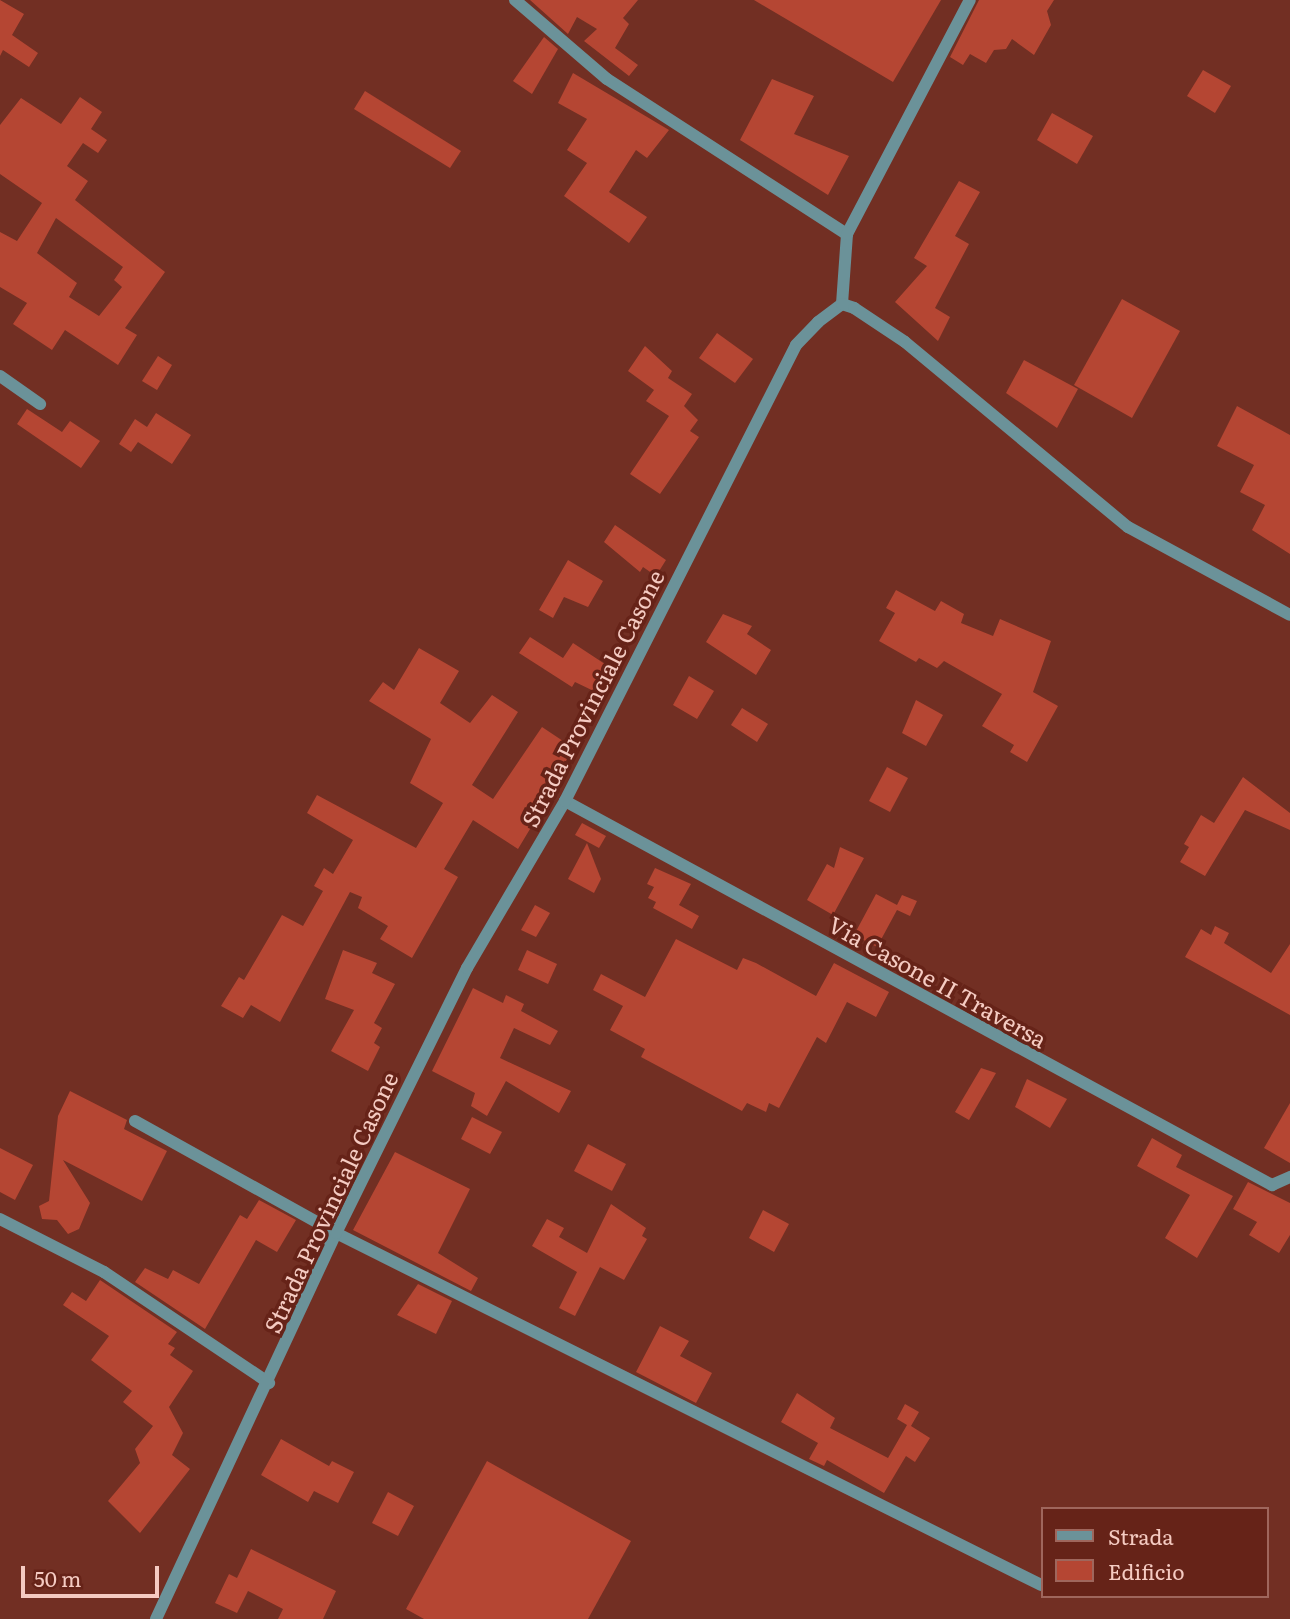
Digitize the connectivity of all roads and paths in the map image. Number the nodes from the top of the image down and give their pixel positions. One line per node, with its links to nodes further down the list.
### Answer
1 (515, 0): 3 (street)
2 (970, 0): 3 (street)
3 (847, 234): 4 (street)
4 (842, 303): 7 (street); 8 (street, Strada Provinciale Casone)
5 (0, 376): 6 (street)
6 (40, 404)
7 (1290, 615)
8 (565, 801): 10 (street, Via Casone II Traversa); 12 (street, Strada Provinciale Casone)
9 (135, 1121): 12 (street)
10 (1290, 1177)
11 (0, 1219): 13 (street)
12 (335, 1233): 13 (street, Strada Provinciale Casone); 14 (street)
13 (269, 1383): 15 (street, Strada Provinciale Casone)
14 (1041, 1585)
15 (156, 1619)

